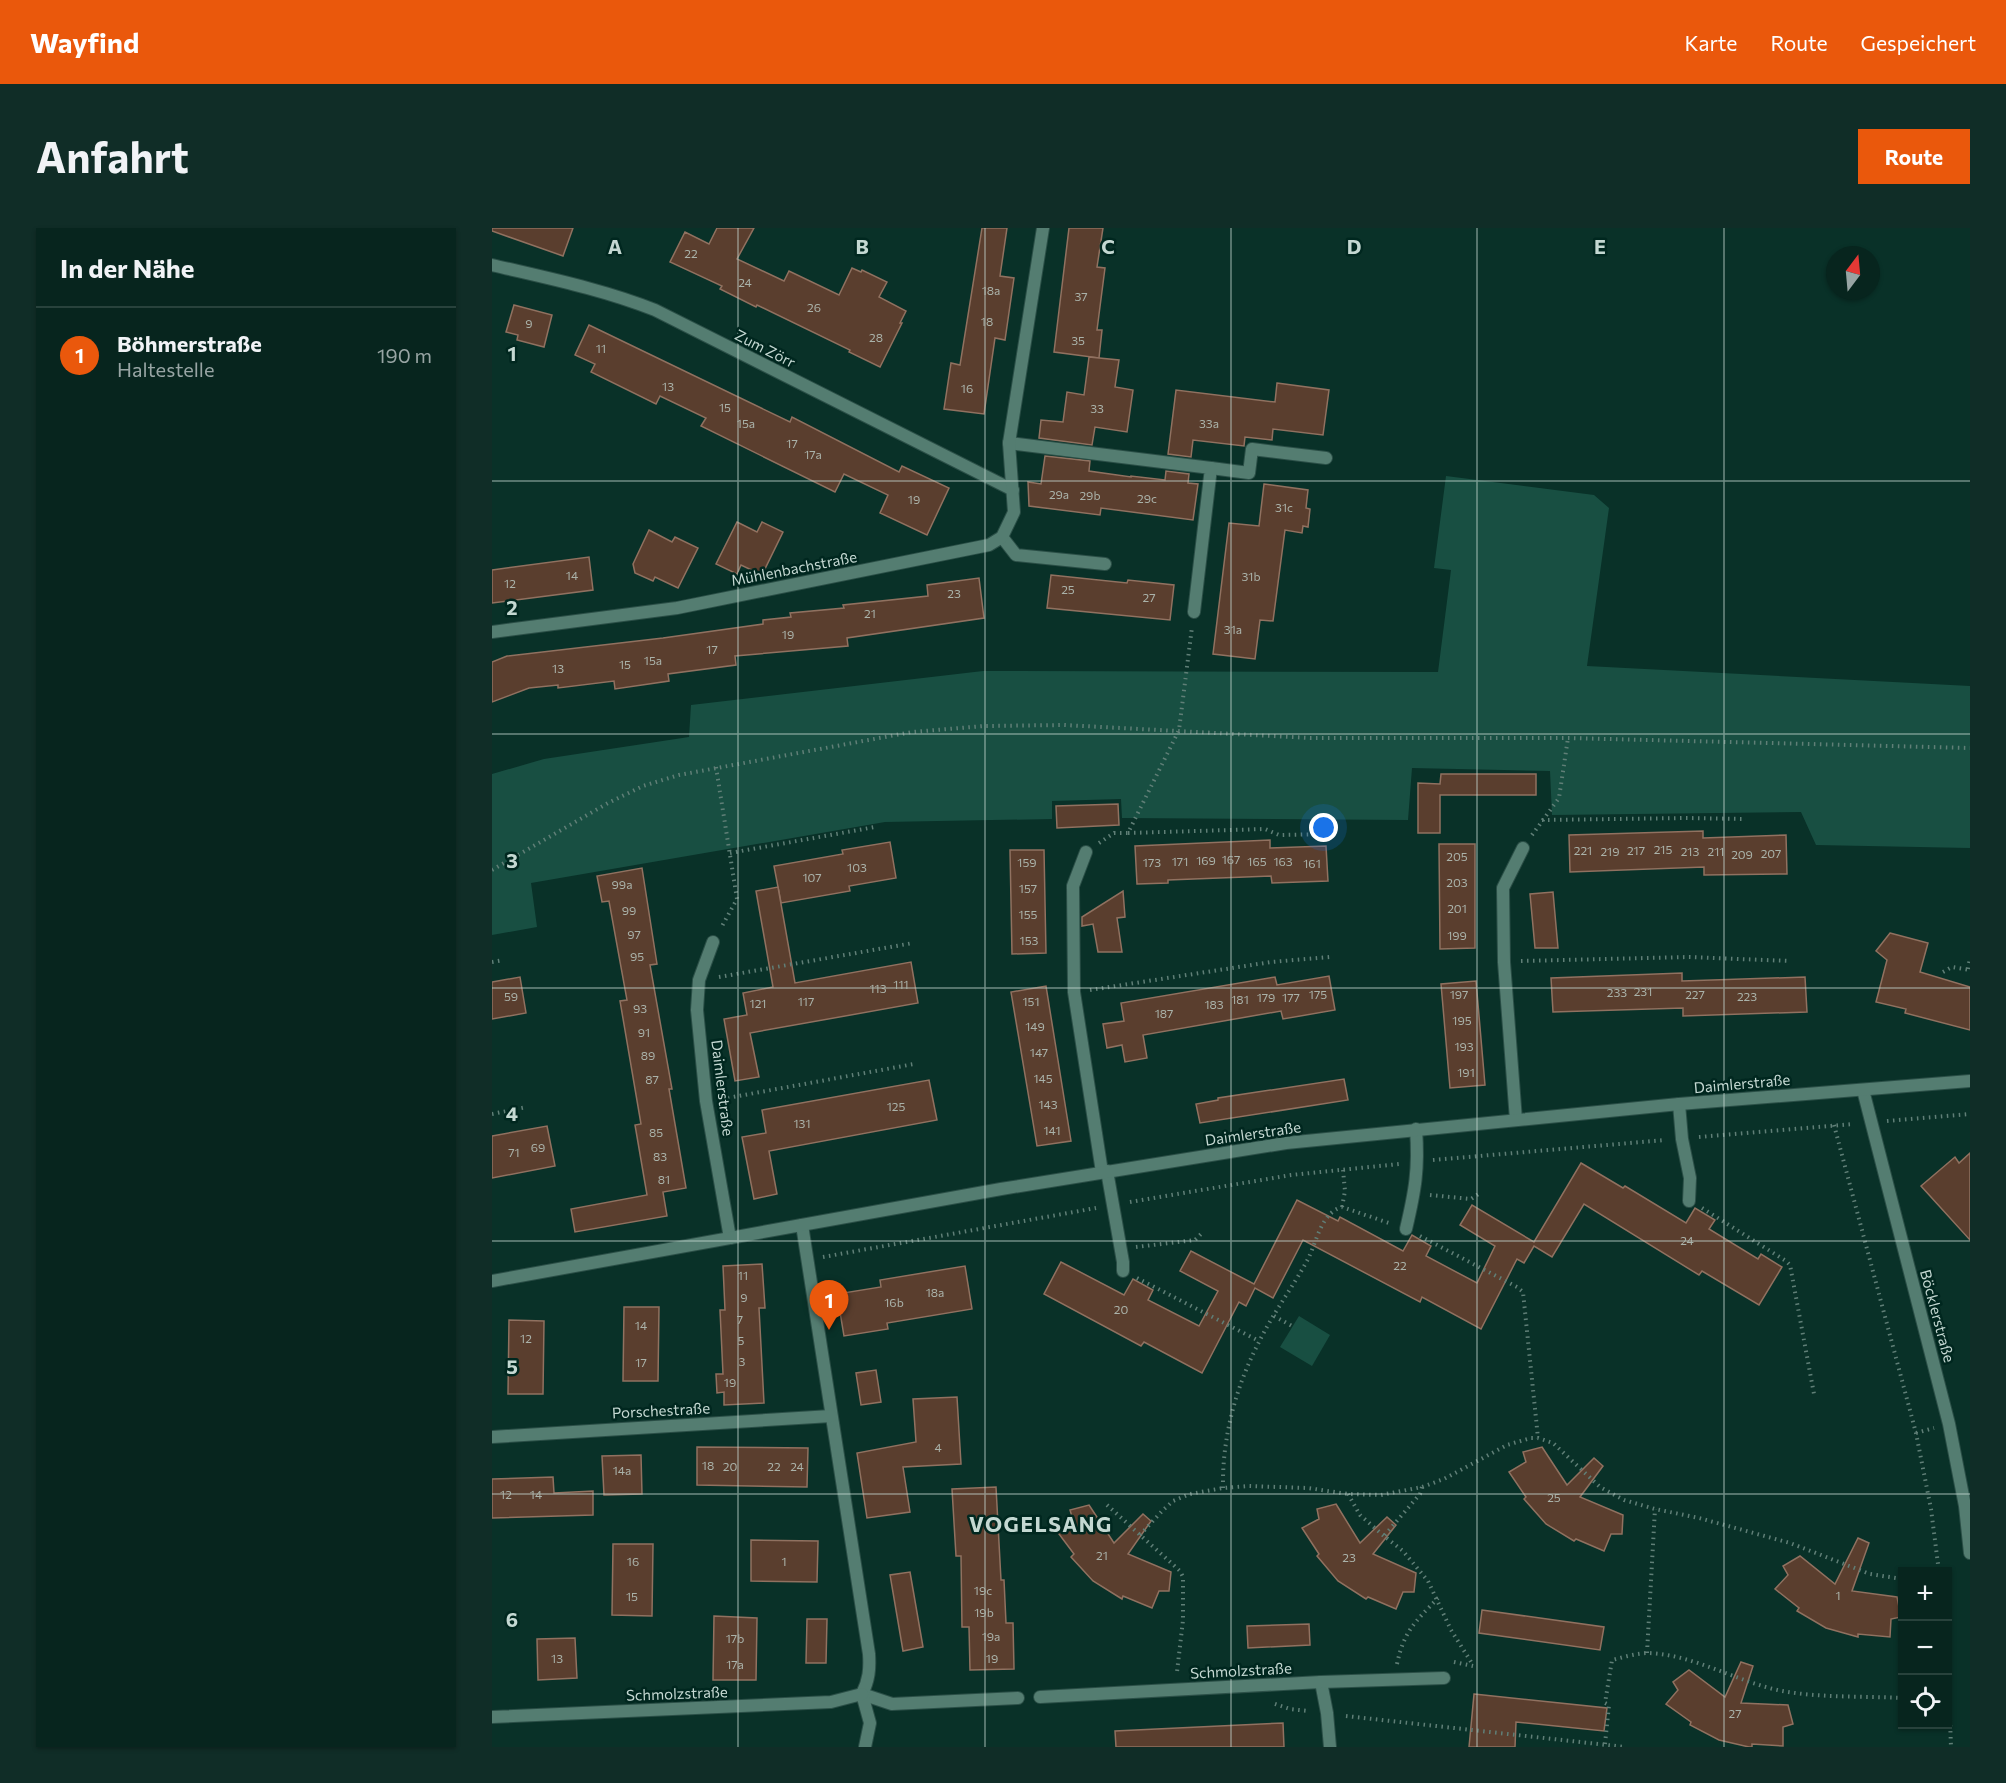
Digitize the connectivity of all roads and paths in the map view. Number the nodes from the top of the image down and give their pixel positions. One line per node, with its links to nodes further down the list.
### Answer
1 (1043, 228): 3 (street)
2 (492, 265): 6 (street, Zum Zörr)
3 (1009, 443): 5 (street); 6 (street)
4 (1326, 458): 5 (street)
5 (1211, 468): 9 (street)
6 (1013, 490): 7 (street)
7 (1002, 537): 8 (street); 10 (street, Mühlenbachstraße)
8 (1105, 564)
9 (1194, 612): 11 (path)
10 (492, 632)
11 (1179, 730): 12 (path); 14 (path); 19 (path)
12 (1568, 738): 13 (path); 16 (path)
13 (1970, 748)
14 (716, 767): 23 (path); 24 (path)
15 (1746, 819): 16 (path)
16 (1542, 820): 21 (path)
17 (875, 827): 23 (path)
18 (1114, 833): 19 (path)
19 (1128, 833): 20 (path)
20 (1329, 834)
21 (1523, 848): 33 (street)
22 (1086, 852): 37 (street)
23 (730, 853): 25 (path)
24 (492, 870)
25 (726, 919)
26 (713, 942): 36 (street, Daimlerstraße)
27 (913, 943): 36 (path)
28 (1330, 957): 37 (path)
29 (1970, 958): 34 (path)
30 (503, 960): 32 (path)
31 (1790, 961): 33 (path)
32 (492, 962)
33 (1504, 962): 46 (street)
34 (1969, 970): 35 (path)
35 (1944, 972)
36 (699, 980): 41 (street, Daimlerstraße)
37 (1074, 992): 53 (street)
38 (914, 1064): 41 (path)
39 (1970, 1081): 40 (street, Daimlerstraße)
40 (1863, 1090): 42 (street, Daimlerstraße); 47 (street, Böcklerstraße)
41 (706, 1101): 62 (street, Daimlerstraße)
42 (1679, 1104): 46 (street, Daimlerstraße); 50 (street)
43 (527, 1107): 44 (path)
44 (492, 1114)
45 (1970, 1114): 47 (path)
46 (1516, 1120): 49 (street, Daimlerstraße)
47 (1872, 1122): 48 (path); 81 (street, Böcklerstraße)
48 (1834, 1125): 50 (path); 82 (path)
49 (1416, 1129): 51 (street); 53 (street, Daimlerstraße)
50 (1683, 1138): 51 (path); 56 (street)
51 (1418, 1161): 52 (path); 55 (street)
52 (1343, 1170): 57 (path); 58 (path)
53 (1105, 1171): 57 (street); 59 (street, Daimlerstraße)
54 (1480, 1193): 55 (path)
55 (1414, 1195): 60 (street)
56 (1689, 1201): 70 (path)
57 (1113, 1204): 63 (street); 64 (path)
58 (1342, 1207): 60 (path); 67 (path)
59 (802, 1225): 62 (street, Daimlerstraße); 64 (street)
60 (1406, 1229): 73 (path)
61 (1202, 1234): 63 (path)
62 (730, 1238): 66 (street, Daimlerstraße)
63 (1120, 1249): 65 (street)
64 (808, 1260): 71 (street)
65 (1122, 1271): 69 (path)
66 (492, 1281)
67 (1274, 1316): 68 (path); 69 (path)
68 (1293, 1326)
69 (1259, 1341): 75 (path)
70 (1814, 1394)
71 (831, 1416): 72 (street, Porschestraße); 93 (street)
72 (492, 1437)
73 (1538, 1438): 74 (path); 78 (path)
74 (1422, 1487): 76 (path); 80 (path)
75 (1223, 1488): 76 (path); 79 (path)
76 (1348, 1494): 80 (path)
77 (1107, 1505): 79 (path)
78 (1656, 1509): 83 (path); 87 (path)
79 (1140, 1535): 89 (path)
80 (1384, 1536): 86 (path)
81 (1970, 1553)
82 (1938, 1567)
83 (1851, 1568): 84 (path); 85 (path)
84 (1848, 1573)
85 (1898, 1578)
86 (1438, 1598): 88 (path); 91 (path)
87 (1647, 1653): 96 (path); 100 (path)
88 (1473, 1666)
89 (1177, 1674)
90 (1444, 1678): 91 (street, Schmolzstraße)
91 (1393, 1679): 92 (street, Schmolzstraße)
92 (1321, 1682): 94 (street, Schmolzstraße); 97 (street)
93 (862, 1694): 95 (street); 98 (street, Schmolzstraße); 101 (street)
94 (1040, 1696)
95 (1018, 1698)
96 (1898, 1698)
97 (1327, 1713): 100 (path); 102 (street)
98 (492, 1717)
99 (1950, 1729): 104 (path)
100 (1605, 1744): 103 (path)
101 (865, 1747)
102 (1330, 1747)
103 (1625, 1747)
104 (1951, 1747)

